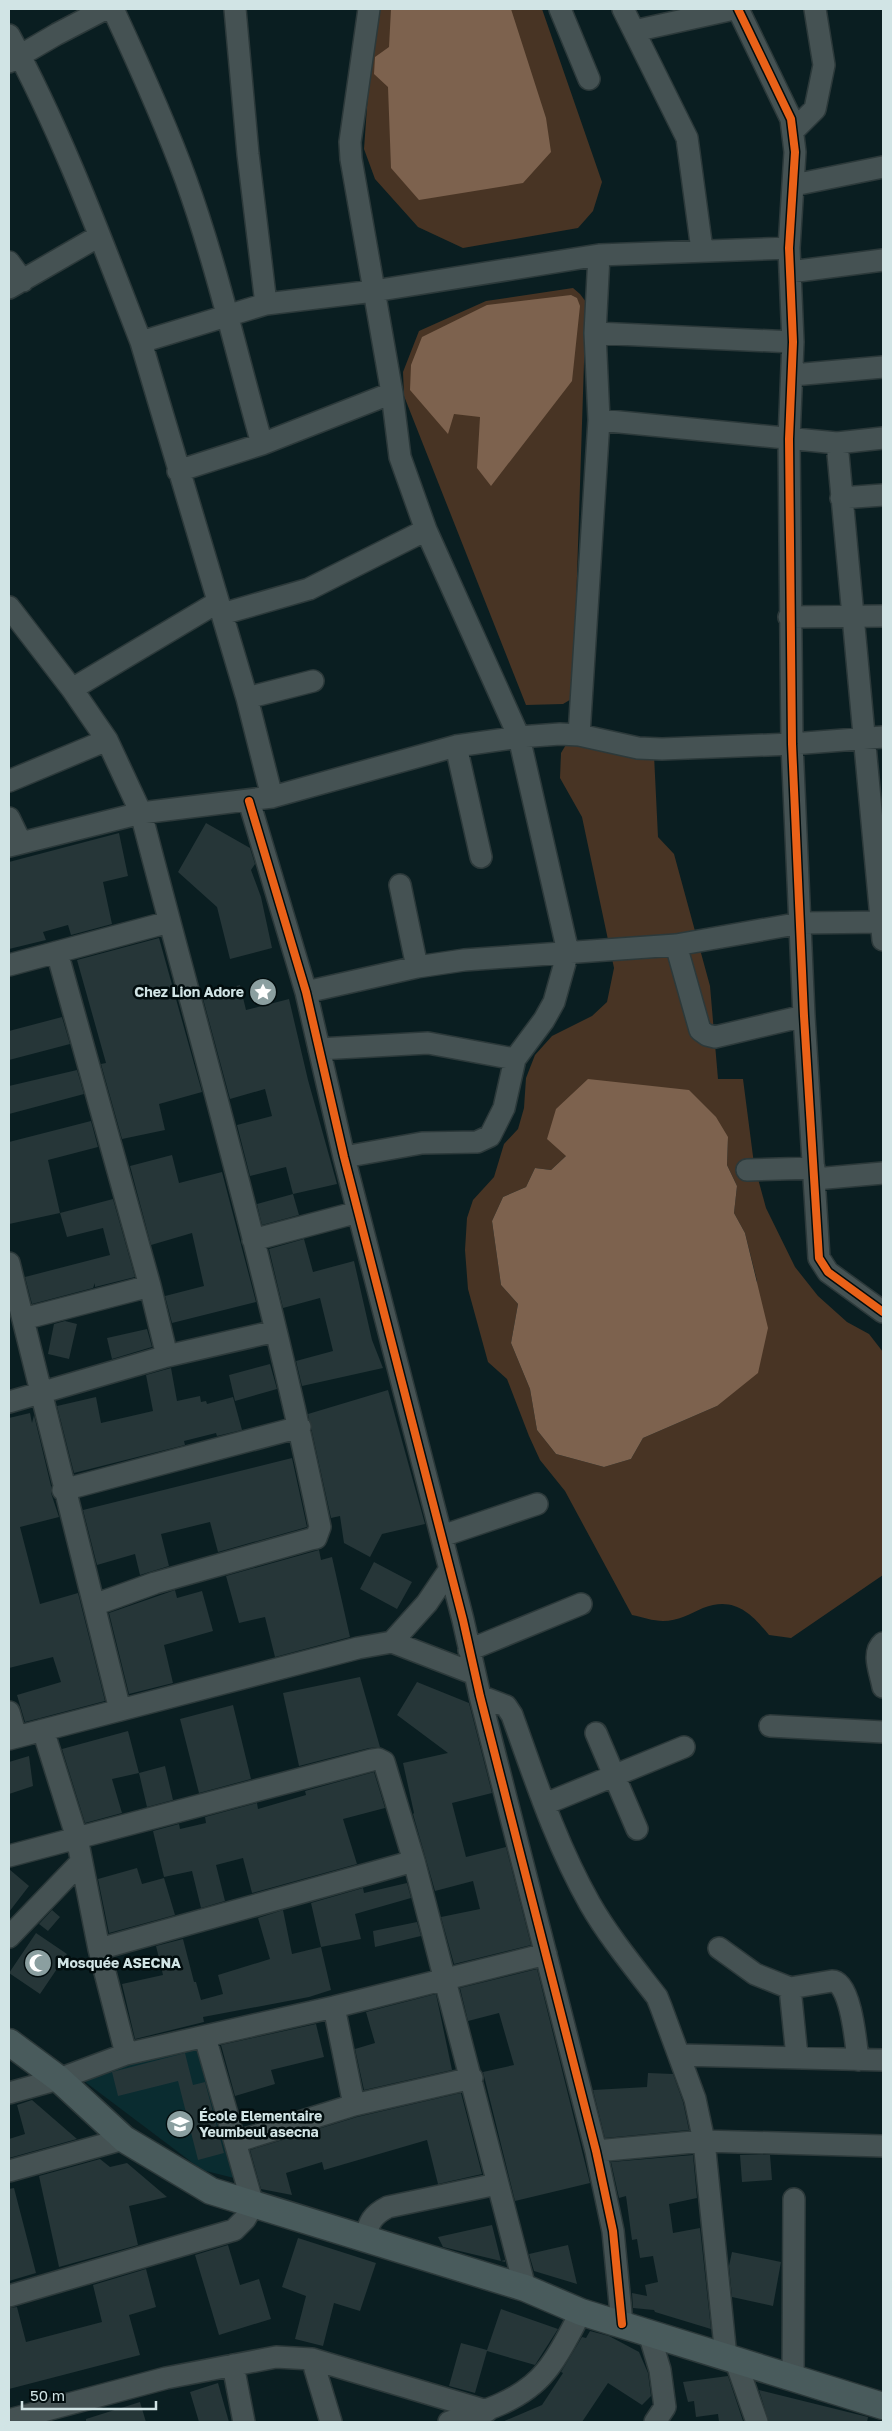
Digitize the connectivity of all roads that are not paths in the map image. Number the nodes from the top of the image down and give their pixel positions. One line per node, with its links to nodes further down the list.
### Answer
1 (105, 9): 12 (street)
2 (113, 9): 27 (street)
3 (235, 9): 26 (street)
4 (369, 9): 25 (street)
5 (560, 9): 13 (street)
6 (623, 9): 10 (street)
7 (734, 9): 10 (street)
8 (738, 9): 14 (street)
9 (815, 9): 14 (street)
10 (634, 31): 19 (street)
11 (9, 35): 12 (street)
12 (14, 59): 17 (street)
13 (589, 79)
14 (794, 130): 16 (street)
15 (883, 167): 16 (street)
16 (794, 185): 18 (street)
17 (99, 236): 24 (street); 29 (street)
18 (789, 248): 19 (street); 23 (street)
19 (702, 250): 20 (street)
20 (599, 255): 25 (street); 28 (street)
21 (883, 260): 23 (street)
22 (9, 262): 24 (street)
23 (790, 272): 30 (street)
24 (16, 285)
25 (374, 291): 26 (street); 33 (street)
26 (266, 304): 27 (street)
27 (226, 318): 29 (street); 38 (street)
28 (595, 333): 30 (street); 34 (street)
29 (141, 342): 39 (street)
30 (793, 342): 32 (street)
31 (883, 367): 32 (street)
32 (793, 375): 36 (street)
33 (392, 393): 38 (street); 42 (street)
34 (599, 420): 36 (street); 51 (street)
35 (883, 438): 37 (street)
36 (788, 439): 37 (street); 47 (street)
37 (836, 443): 41 (street)
38 (262, 444): 39 (street)
39 (178, 471): 44 (street)
40 (883, 495): 41 (street)
41 (841, 498): 45 (street)
42 (426, 530): 44 (street); 52 (street)
43 (9, 607): 49 (street)
44 (220, 608): 49 (street); 50 (street)
45 (853, 615): 46 (street); 47 (street); 53 (street)
46 (883, 616)
47 (789, 617): 55 (street)
48 (313, 682): 50 (street)
49 (72, 689): 54 (street)
50 (247, 698): 58 (street)
51 (580, 735): 52 (street); 55 (street)
52 (519, 737): 56 (street); 70 (street)
53 (874, 738): 55 (street); 67 (street)
54 (107, 740): 57 (street); 60 (street)
55 (792, 744): 66 (street)
56 (456, 746): 58 (street); 63 (street)
57 (9, 780)
58 (272, 797): 59 (street)
59 (249, 801): 60 (street); 73 (street)
60 (141, 814): 62 (street); 65 (street)
61 (9, 818): 62 (street)
62 (15, 844)
63 (481, 857)
64 (400, 885): 72 (street)
65 (169, 922): 69 (street); 82 (street)
66 (801, 923): 67 (street); 68 (street); 74 (street)
67 (882, 928)
68 (676, 945): 70 (street); 74 (street)
69 (57, 952): 71 (street); 84 (street)
70 (568, 952): 72 (street); 76 (street)
71 (9, 965)
72 (417, 967): 73 (street)
73 (306, 992): 75 (street)
74 (804, 1016): 80 (street)
75 (319, 1049): 76 (street); 77 (street)
76 (515, 1059): 77 (street)
77 (344, 1157): 81 (street)
78 (747, 1170): 80 (street)
79 (883, 1173): 80 (street)
80 (814, 1174): 85 (street)
81 (358, 1212): 82 (street); 94 (street)
82 (253, 1240): 87 (street)
83 (9, 1263): 86 (street)
84 (150, 1286): 86 (street); 88 (street)
85 (883, 1312)
86 (23, 1319): 89 (street)
87 (276, 1331): 88 (street); 91 (street)
88 (167, 1356): 89 (street)
89 (41, 1394): 90 (street); 92 (street)
90 (9, 1402)
91 (300, 1427): 92 (street); 97 (street)
92 (63, 1490): 97 (street)
93 (537, 1504): 94 (street)
94 (442, 1536): 95 (street)
95 (450, 1569): 98 (street); 100 (street)
96 (581, 1604): 100 (street)
97 (94, 1605): 104 (street)
98 (392, 1642): 101 (street); 104 (street)
99 (883, 1643): 102 (street)
100 (470, 1650): 101 (street)
101 (475, 1674): 103 (street)
102 (883, 1687)
103 (480, 1696): 113 (street); 122 (street)
104 (120, 1710): 107 (street)
105 (9, 1712): 110 (street)
106 (770, 1726): 109 (street)
107 (43, 1730): 110 (street); 115 (street)
108 (596, 1733): 112 (street)
109 (882, 1737)
110 (12, 1738)
111 (684, 1747): 112 (street)
112 (614, 1774): 113 (street); 114 (street)
113 (545, 1804): 129 (street)
114 (637, 1829)
115 (77, 1838): 116 (street); 117 (street); 118 (street)
116 (9, 1856)
117 (414, 1861): 121 (street); 123 (street)
118 (81, 1862): 119 (street); 121 (street)
119 (9, 1937)
120 (719, 1948): 124 (street)
121 (98, 1949): 128 (street)
122 (546, 1954): 123 (street); 141 (street)
123 (444, 1979): 125 (street); 133 (street)
124 (790, 1988): 130 (street); 131 (street)
125 (334, 2007): 126 (street); 136 (street)
126 (205, 2037): 128 (street); 139 (street)
127 (9, 2042): 134 (main road)
128 (126, 2054): 134 (street)
129 (679, 2055): 130 (street); 138 (street)
130 (797, 2057): 131 (street)
131 (858, 2060): 132 (street)
132 (883, 2060)
133 (472, 2078): 136 (street); 143 (street)
134 (59, 2079): 135 (street); 137 (main road)
135 (9, 2094)
136 (354, 2105): 139 (street)
137 (124, 2139): 142 (street); 145 (main road)
138 (704, 2141): 140 (street); 141 (street); 153 (street)
139 (235, 2142): 145 (street)
140 (883, 2146)
141 (596, 2151): 150 (street)
142 (9, 2171)
143 (498, 2184): 146 (street); 147 (street)
144 (794, 2199): 155 (street)
145 (252, 2205): 146 (main road); 148 (street)
146 (365, 2239): 147 (main road)
147 (525, 2288): 149 (main road)
148 (9, 2296)
149 (581, 2312): 150 (main road); 157 (street)
150 (622, 2324): 151 (main road)
151 (649, 2333): 153 (main road); 158 (street)
152 (312, 2358): 154 (street); 157 (street); 161 (street)
153 (731, 2358): 155 (main road); 163 (street)
154 (233, 2365): 159 (street); 160 (street)
155 (793, 2377): 156 (main road)
156 (883, 2406)
157 (487, 2411): 162 (street)
158 (663, 2417)
159 (9, 2420)
160 (244, 2422)
161 (331, 2422)
162 (449, 2422)
163 (757, 2422)

